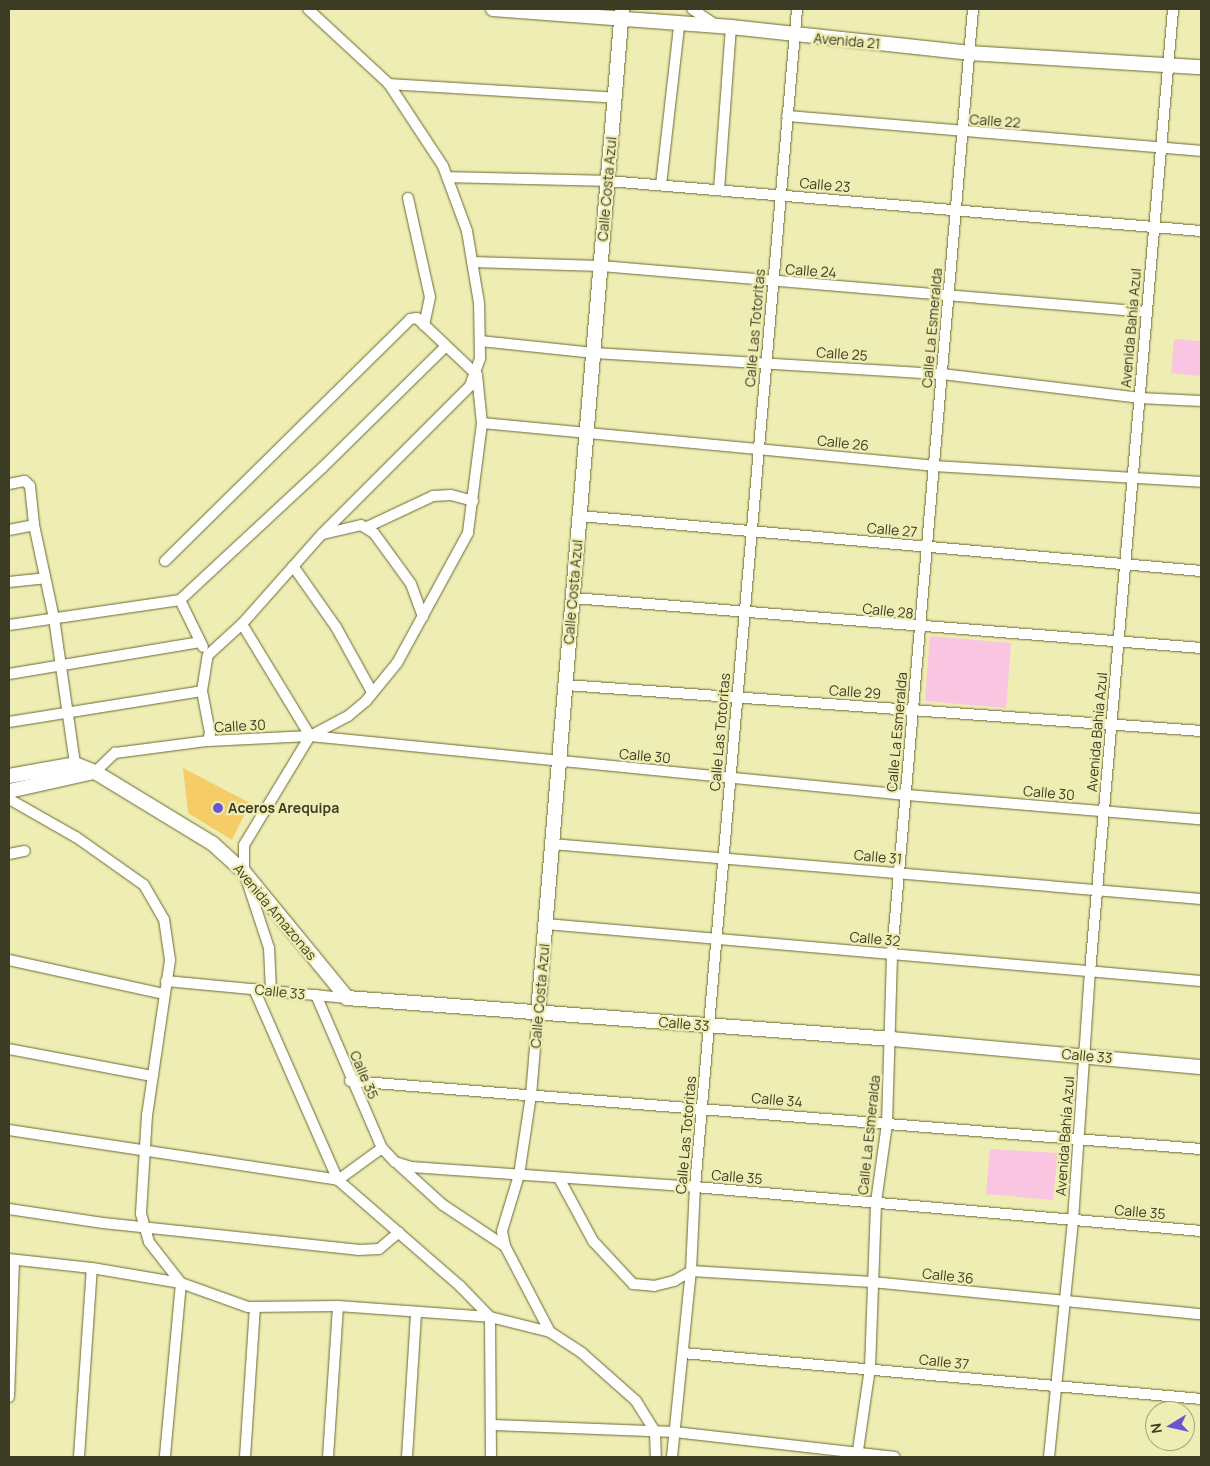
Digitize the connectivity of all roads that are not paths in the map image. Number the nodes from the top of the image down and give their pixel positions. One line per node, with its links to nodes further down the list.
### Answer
1 (308, 9): 14 (street)
2 (493, 9): 7 (street, Avenida 21)
3 (692, 9): 9 (street)
4 (797, 9): 10 (street, Calle Las Totoritas)
5 (973, 9): 11 (street, Calle La Esmeralda)
6 (1173, 9): 12 (street, Avenida Bahía Azul)
7 (622, 13): 8 (street, Avenida 21); 15 (street, Calle Costa Azul)
8 (679, 26): 9 (street, Avenida 21); 22 (street)
9 (725, 27): 10 (street, Avenida 21); 23 (street)
10 (794, 36): 11 (street, Avenida 21); 16 (street, Calle Las Totoritas)
11 (969, 53): 12 (street, Avenida 21); 17 (street, Calle La Esmeralda)
12 (1168, 64): 13 (street, Avenida 21); 18 (street, Avenida Bahía Azul)
13 (1201, 67)
14 (389, 84): 15 (street); 20 (street)
15 (615, 98): 21 (street, Calle Costa Azul)
16 (787, 116): 17 (street, Calle 22); 24 (street, Calle Las Totoritas)
17 (962, 133): 18 (street, Calle 22); 26 (street, Calle La Esmeralda)
18 (1161, 146): 19 (street, Calle 22); 27 (street, Avenida Bahía Azul)
19 (1201, 151)
20 (447, 177): 21 (street, Calle 23); 29 (street)
21 (608, 181): 22 (street, Calle 23); 30 (street, Calle Costa Azul)
22 (661, 185): 23 (street, Calle 23)
23 (719, 190): 24 (street, Calle 23)
24 (780, 195): 26 (street, Calle 23); 31 (street, Calle Las Totoritas)
25 (408, 198): 34 (street)
26 (956, 210): 27 (street, Calle 23); 32 (street, Calle La Esmeralda)
27 (1154, 227): 28 (street, Calle 23); 33 (street, Avenida Bahía Azul)
28 (1201, 231)
29 (472, 262): 30 (street, Calle 24); 35 (street)
30 (601, 266): 31 (street, Calle 24); 37 (street, Calle Costa Azul)
31 (773, 282): 32 (street, Calle 24); 38 (street, Calle Las Totoritas)
32 (948, 295): 33 (street, Calle 24); 39 (street, Calle La Esmeralda)
33 (1147, 312): 41 (street, Avenida Bahía Azul)
34 (424, 325): 36 (street); 58 (street)
35 (480, 341): 37 (street, Calle 25); 40 (street)
36 (446, 346): 40 (street); 65 (street)
37 (594, 354): 38 (street, Calle 25); 44 (street, Calle Costa Azul)
38 (766, 363): 39 (street, Calle 25); 45 (street, Calle Las Totoritas)
39 (942, 374): 41 (street, Calle 25); 46 (street, Calle La Esmeralda)
40 (476, 375): 43 (street); 56 (street)
41 (1139, 398): 42 (street, Calle 25); 47 (street, Avenida Bahía Azul)
42 (1201, 402)
43 (482, 423): 44 (street, Calle 26); 50 (street)
44 (587, 433): 45 (street, Calle 26); 51 (street, Calle Costa Azul)
45 (759, 448): 46 (street, Calle 26); 55 (street, Calle Las Totoritas)
46 (934, 466): 47 (street, Calle 26); 57 (street, Calle La Esmeralda)
47 (1133, 477): 48 (street, Calle 26); 59 (street, Avenida Bahía Azul)
48 (1201, 482)
49 (9, 484): 52 (street)
50 (473, 501): 53 (street); 67 (street)
51 (580, 516): 55 (street, Calle 27); 64 (street, Calle Costa Azul)
52 (34, 525): 54 (street); 62 (street)
53 (367, 527): 56 (street); 67 (street)
54 (9, 530)
55 (752, 531): 57 (street, Calle 27); 66 (street, Calle Las Totoritas)
56 (322, 534): 60 (street)
57 (927, 546): 59 (street, Calle 27); 71 (street, Calle La Esmeralda)
58 (165, 561)
59 (1125, 564): 61 (street, Calle 27); 73 (street, Avenida Bahía Azul)
60 (293, 566): 69 (street); 80 (street)
61 (1201, 571)
62 (45, 578): 63 (street); 68 (street)
63 (9, 582)
64 (573, 598): 66 (street, Calle 28); 78 (street, Calle Costa Azul)
65 (180, 600): 68 (street); 72 (street)
66 (745, 611): 71 (street, Calle 28); 81 (street, Calle Las Totoritas)
67 (423, 617): 80 (street)
68 (54, 618): 70 (street); 76 (street)
69 (242, 624): 75 (street); 87 (street)
70 (9, 625)
71 (920, 628): 73 (street, Calle 28); 82 (street, Calle La Esmeralda)
72 (200, 642): 75 (street); 76 (street)
73 (1118, 643): 74 (street, Calle 28); 85 (street, Avenida Bahía Azul)
74 (1201, 648)
75 (208, 655): 79 (street)
76 (59, 665): 77 (street); 83 (street)
77 (9, 674)
78 (566, 684): 81 (street, Calle 29); 89 (street, Calle Costa Azul)
79 (202, 690): 83 (street); 88 (street)
80 (372, 692): 87 (street)
81 (737, 697): 82 (street, Calle 29); 93 (street, Calle Las Totoritas)
82 (913, 710): 85 (street, Calle 29); 95 (street, Calle La Esmeralda)
83 (67, 711): 84 (street); 90 (street)
84 (9, 722)
85 (1111, 724): 86 (street, Calle 29); 97 (street, Avenida Bahía Azul)
86 (1201, 731)
87 (310, 736): 88 (street, Calle 30); 89 (street, Calle 30); 103 (street)
88 (208, 741): 91 (street, Calle 30)
89 (559, 762): 93 (street, Calle 30); 99 (street, Calle Costa Azul)
90 (75, 764): 91 (street, Avenida Amazonas); 92 (street)
91 (95, 772): 94 (street); 103 (street, Avenida Amazonas)
92 (9, 776)
93 (730, 777): 95 (street, Calle 30); 102 (street, Calle Las Totoritas)
94 (9, 791)
95 (906, 795): 97 (street, Calle 30); 104 (street, Calle La Esmeralda)
96 (9, 799): 112 (street)
97 (1104, 811): 98 (street, Calle 30); 105 (street, Avenida Bahía Azul)
98 (1201, 819)
99 (552, 844): 102 (street, Calle 31); 107 (street, Calle Costa Azul)
100 (25, 851): 101 (street)
101 (9, 854)
102 (724, 858): 104 (street, Calle 31); 108 (street, Calle Las Totoritas)
103 (244, 872): 115 (street); 118 (street, Avenida Amazonas)
104 (899, 873): 105 (street, Calle 31); 109 (street, Calle La Esmeralda)
105 (1097, 890): 106 (street, Calle 31); 111 (street, Avenida Bahía Azul)
106 (1201, 899)
107 (546, 924): 108 (street, Calle 32); 119 (street, Calle Costa Azul)
108 (716, 939): 109 (street, Calle 32); 120 (street, Calle Las Totoritas)
109 (892, 954): 111 (street, Calle 32); 121 (street, Calle La Esmeralda)
110 (9, 960): 116 (street)
111 (1090, 972): 113 (street, Calle 32); 123 (street, Avenida Bahía Azul)
112 (166, 981): 114 (street, Calle 33); 116 (street)
113 (1201, 981)
114 (254, 989): 115 (street, Calle 33); 138 (street)
115 (270, 991): 117 (street, Calle 33)
116 (163, 994): 125 (street)
117 (316, 995): 118 (street, Calle 33); 126 (street, Calle 35)
118 (347, 998): 119 (street, Calle 33)
119 (538, 1012): 120 (street, Calle 33); 127 (street, Calle Costa Azul)
120 (709, 1026): 121 (street, Calle 33); 128 (street, Calle Las Totoritas)
121 (892, 1039): 123 (street, Calle 33); 129 (street, Calle La Esmeralda)
122 (9, 1049): 125 (street)
123 (1085, 1056): 124 (street, Calle 33); 131 (street, Avenida Bahía Azul)
124 (1201, 1067)
125 (152, 1076): 134 (street)
126 (350, 1080): 127 (street, Calle 34); 132 (street, Calle 35)
127 (531, 1095): 128 (street, Calle 34); 136 (street, Calle Costa Azul)
128 (702, 1107): 129 (street, Calle 34); 139 (street, Calle Las Totoritas)
129 (887, 1124): 131 (street, Calle 34); 140 (street, Calle La Esmeralda)
130 (9, 1130): 134 (street)
131 (1079, 1138): 133 (street, Calle 34); 142 (street, Avenida Bahía Azul)
132 (382, 1148): 135 (street, Calle 35); 138 (street)
133 (1201, 1149)
134 (145, 1150): 138 (street); 143 (street)
135 (395, 1162): 136 (street, Calle 35); 146 (street)
136 (520, 1176): 137 (street, Calle 35); 146 (street, Calle Costa Azul)
137 (559, 1178): 139 (street, Calle 35); 149 (street)
138 (338, 1180): 145 (street)
139 (695, 1187): 140 (street, Calle 35); 149 (street, Calle Las Totoritas)
140 (876, 1202): 142 (street, Calle 35); 150 (street, Calle La Esmeralda)
141 (9, 1209): 143 (street)
142 (1073, 1220): 144 (street, Calle 35); 152 (street, Avenida Bahía Azul)
143 (144, 1225): 145 (street); 151 (street)
144 (1201, 1231)
145 (399, 1232): 157 (street)
146 (505, 1246): 158 (street)
147 (12, 1259): 148 (street); 162 (street)
148 (92, 1268): 151 (street); 168 (street)
149 (691, 1271): 150 (street, Calle 36); 159 (street, Calle Las Totoritas)
150 (872, 1282): 152 (street, Calle 36); 160 (street, Calle La Esmeralda)
151 (181, 1283): 154 (street); 169 (street)
152 (1063, 1302): 156 (street, Calle 36); 161 (street, Avenida Bahía Azul)
153 (338, 1306): 154 (street); 155 (street); 171 (street)
154 (255, 1307): 170 (street)
155 (416, 1312): 157 (street); 172 (street)
156 (1201, 1314)
157 (490, 1317): 158 (street); 164 (street)
158 (550, 1332): 165 (street)
159 (683, 1352): 160 (street, Calle 37); 166 (street, Calle Las Totoritas)
160 (870, 1368): 161 (street, Calle 37); 167 (street, Calle La Esmeralda)
161 (1055, 1387): 163 (street, Calle 37); 177 (street, Avenida Bahía Azul)
162 (9, 1397)
163 (1201, 1399)
164 (493, 1425): 165 (street); 173 (street)
165 (655, 1432): 166 (street); 174 (street)
166 (675, 1432): 167 (street); 175 (street, Calle Las Totoritas)
167 (857, 1456): 176 (street)
168 (79, 1457)
169 (164, 1457)
170 (245, 1457)
171 (328, 1457)
172 (406, 1457)
173 (490, 1457)
174 (656, 1457)
175 (672, 1457)
176 (895, 1457)
177 (1049, 1457)

